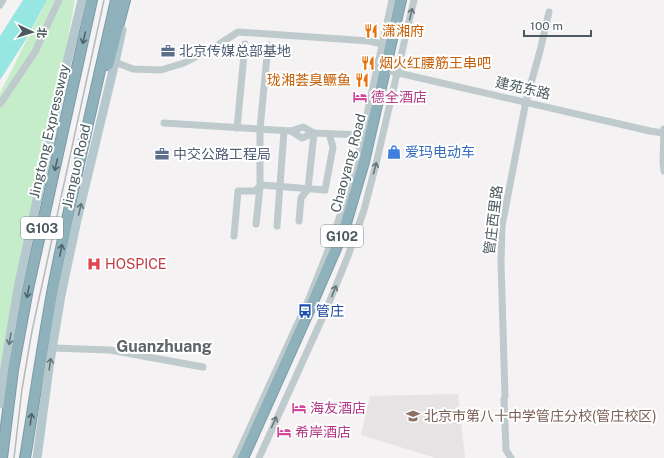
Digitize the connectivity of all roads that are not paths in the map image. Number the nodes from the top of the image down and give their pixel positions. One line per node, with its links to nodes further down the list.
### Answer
1 (3, 0): 11 (street)
2 (59, 0): 19 (street)
3 (82, 0): 39 (main road, one-way to 39)
4 (92, 0): 40 (highway, Jingtong Expressway / G103, one-way to 40)
5 (116, 0): 28 (highway, G103)
6 (126, 0): 16 (main road, Jianguo Road); 28 (highway)
7 (392, 0): 14 (street, Chaoyang Road)
8 (401, 0): 17 (highway, Chaoyang Road / G102)
9 (405, 0): 17 (highway, Chaoyang Road / G102)
10 (414, 0): 17 (street, Chaoyang Road, one-way to 10)
11 (0, 5)
12 (549, 12): 18 (street, 管庄西里路)
13 (245, 44): 21 (street)
14 (382, 44): 16 (street); 17 (street, Chaoyang Road)
15 (268, 45): 22 (street)
16 (115, 62): 37 (main road, Jianguo Road, one-way to 16)
17 (387, 70): 18 (street, 建苑东路); 27 (street, Chaoyang Road); 44 (highway, Chaoyang Road / G102); 45 (highway, Chaoyang Road / G102); 46 (street, Chaoyang Road, one-way to 17)
18 (526, 102): 24 (street, 建苑东路); 47 (street, 管庄西里路)
19 (0, 104)
20 (164, 123): 21 (street)
21 (237, 128): 22 (street)
22 (260, 129): 23 (street); 30 (street)
23 (288, 131): 25 (street); 31 (street)
24 (664, 131): 29 (street)
25 (314, 133): 26 (street); 32 (street)
26 (329, 134): 27 (street); 32 (street)
27 (362, 135): 43 (street, Chaoyang Road)
28 (85, 138): 41 (highway, G103, one-way to 28)
29 (664, 171)
30 (260, 187): 31 (street); 34 (street); 36 (street)
31 (280, 187): 32 (street); 35 (street)
32 (308, 189): 33 (street)
33 (300, 221)
34 (256, 224)
35 (277, 226)
36 (234, 236)
37 (52, 348): 38 (street); 42 (main road, Jianguo Road, one-way to 37)
38 (203, 367)
39 (0, 404)
40 (2, 458)
41 (26, 458)
42 (37, 458)
43 (236, 458)
44 (243, 458)
45 (249, 458)
46 (259, 458)
47 (511, 458)

